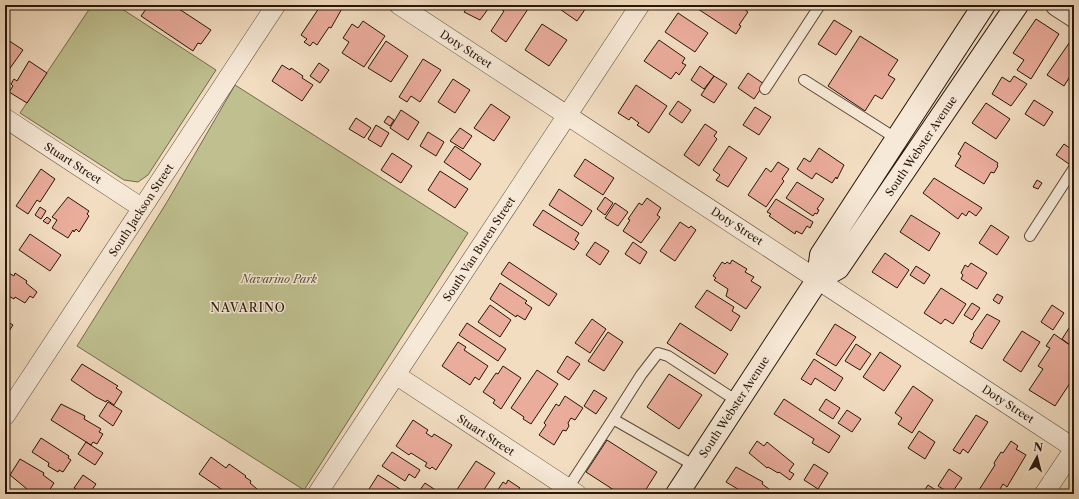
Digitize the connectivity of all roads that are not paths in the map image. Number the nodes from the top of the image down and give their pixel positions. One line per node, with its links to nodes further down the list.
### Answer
1 (276, 5): 15 (street, South Jackson Street)
2 (399, 5): 11 (street, Doty Street)
3 (640, 5): 11 (street, South Van Buren Street)
4 (820, 5): 10 (lane)
5 (984, 5): 13 (main road, South Webster Avenue)
6 (1017, 5): 17 (main road, South Webster Avenue)
7 (1057, 5): 8 (main road)
8 (1074, 16)
9 (804, 80): 13 (lane)
10 (765, 89)
11 (567, 115): 17 (street, Doty Street); 18 (street, South Van Buren Street)
12 (5, 118): 15 (street, Stuart Street)
13 (897, 140): 17 (main road, South Webster Avenue)
14 (1074, 168): 16 (lane)
15 (142, 208): 20 (street, South Jackson Street)
16 (1030, 236)
17 (818, 279): 19 (main road, South Webster Avenue); 22 (street, Doty Street)
18 (396, 375): 24 (street, Stuart Street); 25 (street, South Van Buren Street)
19 (737, 401): 21 (lane); 23 (main road, South Webster Avenue)
20 (5, 416)
21 (613, 419): 23 (lane); 24 (lane)
22 (1074, 449): 27 (street)
23 (695, 466): 26 (main road, South Webster Avenue)
24 (572, 491)
25 (317, 494)
26 (677, 494)
27 (1044, 494)

